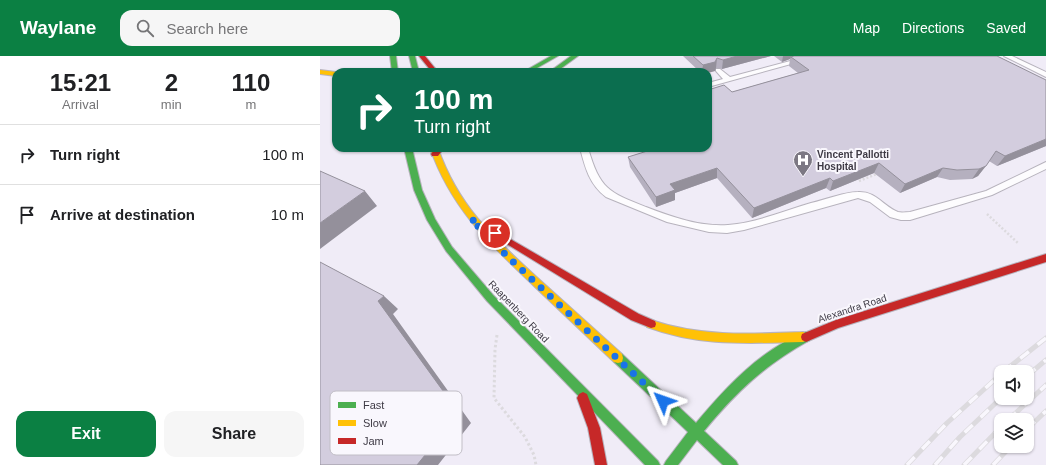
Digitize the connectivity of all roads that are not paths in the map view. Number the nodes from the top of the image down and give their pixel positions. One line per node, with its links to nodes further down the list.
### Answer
1 (393, 56): 8 (main road)
2 (412, 56): 9 (main road)
3 (422, 56): 10 (main road)
4 (555, 56): 11 (main road)
5 (576, 56): 12 (main road)
6 (816, 56): 17 (lane)
7 (1007, 56): 16 (lane)
8 (394, 68)
9 (415, 68)
10 (432, 68)
11 (533, 68)
12 (558, 68)
13 (718, 70): 17 (lane)
14 (320, 72): 15 (main road)
15 (332, 74)
16 (1046, 75)
17 (729, 80): 18 (lane)
18 (712, 84)
19 (409, 152): 26 (main road, Raapenberg Road)
20 (437, 152): 23 (main road)
21 (585, 152): 22 (lane)
22 (1046, 165)
23 (471, 219): 25 (main road); 27 (main road)
24 (1046, 258): 25 (main road, Alexandra Road)
25 (804, 337): 27 (main road, Alexandra Road)
26 (581, 391): 28 (main road); 29 (main road, Raapenberg Road)
27 (696, 432): 30 (main road, Alexandra Road); 31 (main road)
28 (601, 465)
29 (654, 465)
30 (670, 465)
31 (732, 465)

